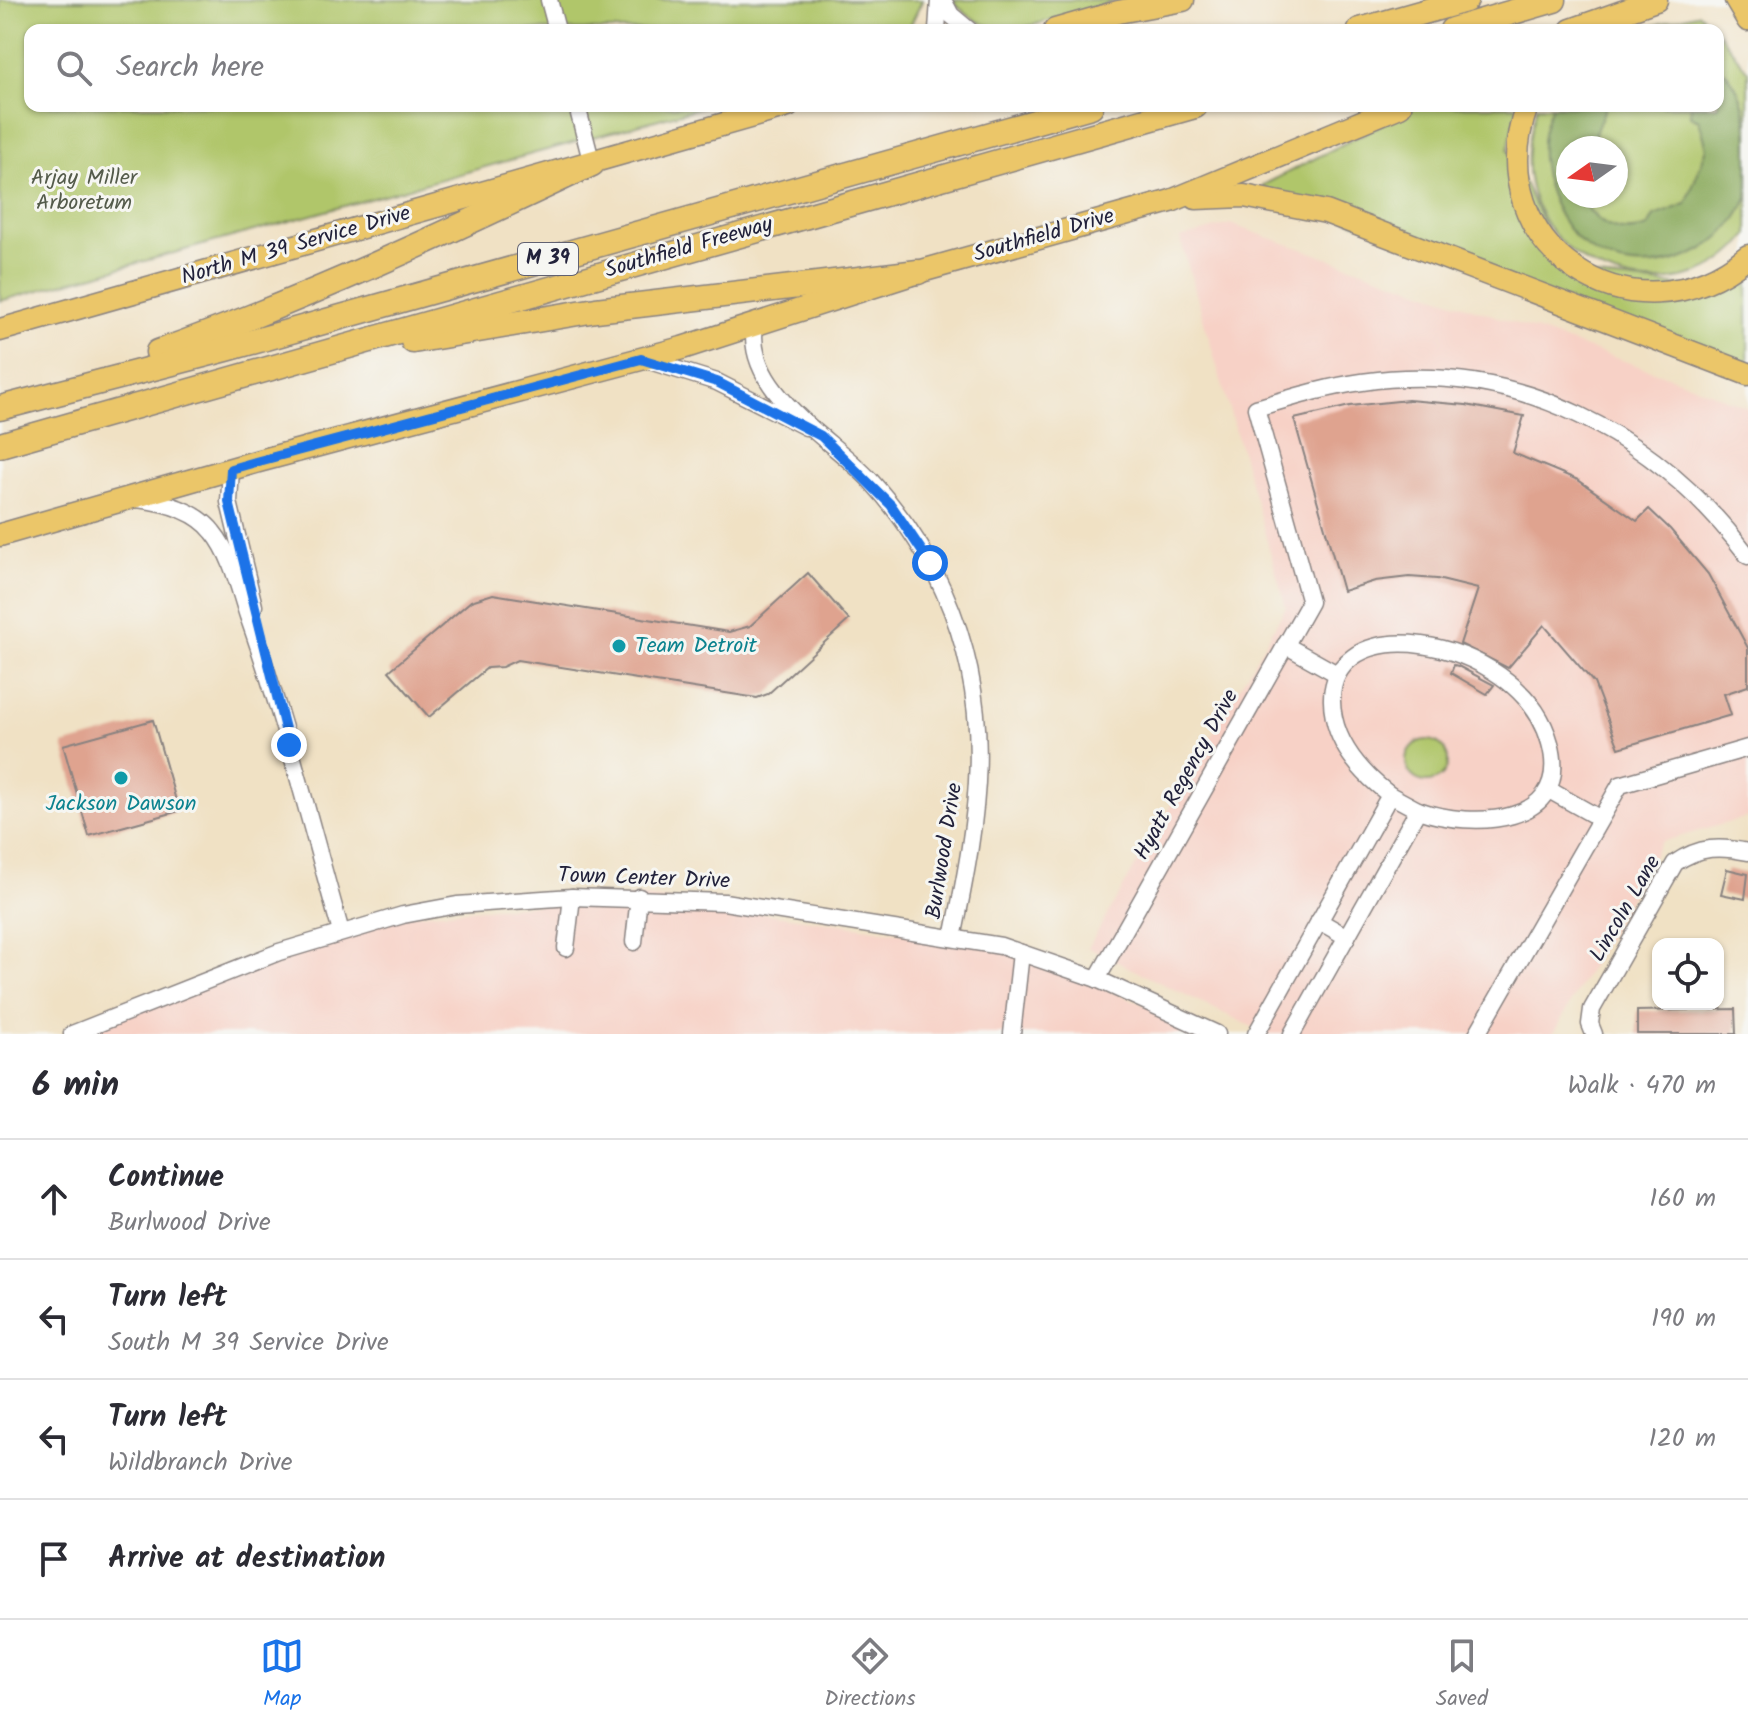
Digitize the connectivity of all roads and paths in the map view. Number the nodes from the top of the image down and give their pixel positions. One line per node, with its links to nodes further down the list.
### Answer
1 (549, 0): 11 (street)
2 (941, 0): 12 (street); 13 (street)
3 (1183, 0): 8 (main road)
4 (1466, 0): 15 (highway)
5 (1554, 0): 16 (highway)
6 (1656, 0): 10 (main road)
7 (1736, 0): 9 (main road)
8 (1124, 6): 14 (main road)
9 (1748, 20)
10 (1598, 23)
11 (555, 24)
12 (938, 24)
13 (962, 24)
14 (1072, 24)
15 (1381, 24)
16 (1472, 24)
17 (579, 112): 23 (street)
18 (768, 112): 23 (main road, North M 39 Service Drive)
19 (1070, 112): 32 (highway, Southfield Freeway / M 39)
20 (1174, 112): 30 (highway, Southfield Freeway / M 39)
21 (1386, 112): 24 (main road)
22 (1526, 112): 25 (main road)
23 (592, 164): 28 (main road, North M 39 Service Drive); 32 (highway)
24 (1171, 201): 26 (main road, Southfield Drive); 31 (main road)
25 (1748, 256)
26 (918, 272): 27 (main road, Southfield Drive); 30 (highway)
27 (755, 326): 29 (main road, Southfield Drive); 33 (street, Burlwood Drive)
28 (0, 330)
29 (641, 359): 33 (street, Burlwood Drive); 35 (main road, Southfield Drive)
30 (308, 360): 34 (highway, Southfield Freeway / M 39)
31 (1748, 374)
32 (2, 407)
33 (821, 436): 53 (street, Burlwood Drive)
34 (0, 445)
35 (231, 469): 36 (main road, Southfield Drive); 40 (street)
36 (127, 498): 37 (main road, Southfield Drive); 40 (street)
37 (0, 535)
38 (1748, 556): 39 (street, Hyatt Regency Drive)
39 (1285, 645): 41 (street); 57 (street, Hyatt Regency Drive)
40 (268, 670): 51 (street)
41 (1337, 674): 43 (street); 44 (street)
42 (1748, 748): 46 (street)
43 (1549, 790): 45 (street); 46 (street)
44 (1390, 795): 45 (street); 50 (street)
45 (1418, 810): 52 (street)
46 (1599, 818): 63 (street)
47 (1748, 852): 64 (street, Lincoln Lane)
48 (572, 897): 49 (street, Town Center Drive); 51 (street, Town Center Drive); 55 (street)
49 (639, 897): 53 (street, Town Center Drive); 54 (street)
50 (1319, 921): 52 (street); 61 (street)
51 (341, 932): 58 (street, Town Center Drive)
52 (1347, 937): 62 (street)
53 (953, 938): 56 (street, Town Center Drive)
54 (634, 942)
55 (566, 948)
56 (1021, 953): 57 (street, Town Center Drive); 59 (street)
57 (1097, 979): 60 (street, Town Center Drive)
58 (72, 1034)
59 (1012, 1034)
60 (1217, 1034)
61 (1256, 1034)
62 (1292, 1034)
63 (1477, 1034)
64 (1595, 1034)

